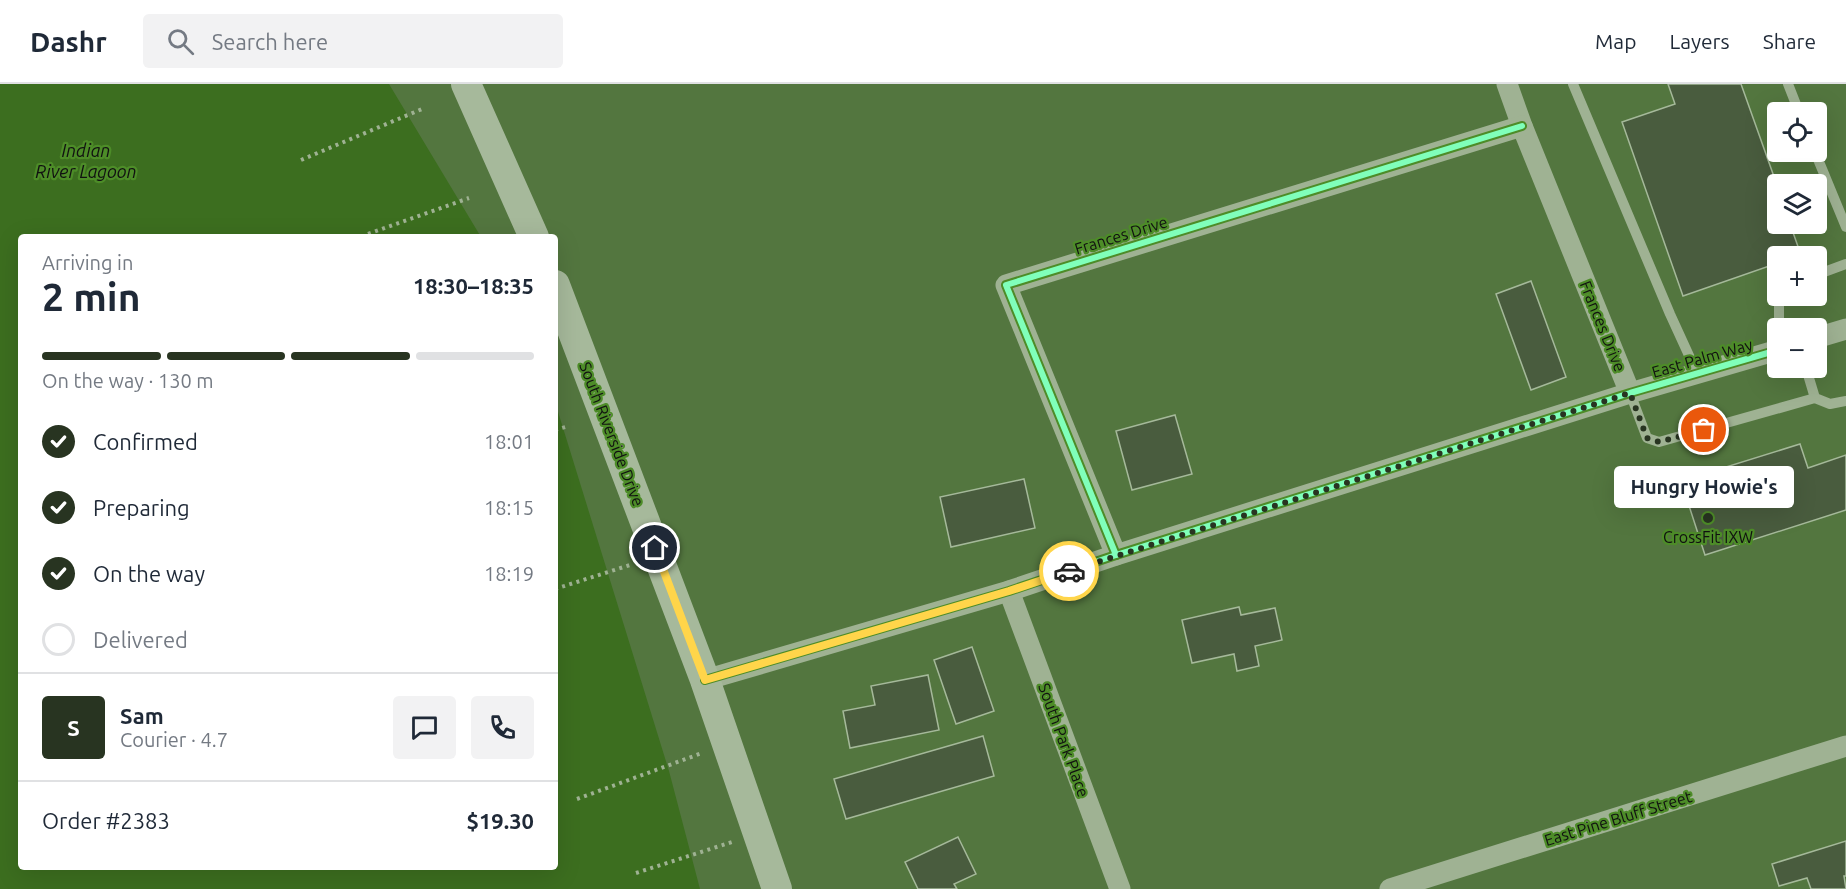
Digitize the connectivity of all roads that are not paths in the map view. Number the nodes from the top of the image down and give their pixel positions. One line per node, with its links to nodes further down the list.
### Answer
1 (466, 84): 9 (street)
2 (1507, 84): 6 (street, Frances Drive)
3 (1573, 84): 16 (lane)
4 (1788, 84): 5 (lane)
5 (1795, 102)
6 (1522, 126): 18 (street, Frances Drive); 21 (street, Frances Drive)
7 (1819, 162): 8 (lane)
8 (1846, 227)
9 (533, 234)
10 (1846, 264): 11 (lane)
11 (1827, 271)
12 (558, 293): 23 (street, South Riverside Drive)
13 (1846, 329): 14 (street)
14 (1827, 335)
15 (1767, 353): 16 (street, East Palm Way)
16 (1697, 373): 18 (street, East Palm Way)
17 (1809, 378): 19 (lane)
18 (1630, 393): 19 (lane); 21 (street, East Palm Way)
19 (1815, 398): 20 (lane)
20 (1846, 401)
21 (1116, 555): 22 (street, East Palm Way)
22 (1009, 591): 23 (street, East Palm Way); 26 (street, South Park Place)
23 (705, 680): 25 (street, South Riverside Drive)
24 (1846, 746): 27 (street, East Pine Bluff Street)
25 (777, 889)
26 (1120, 889)
27 (1390, 889)

